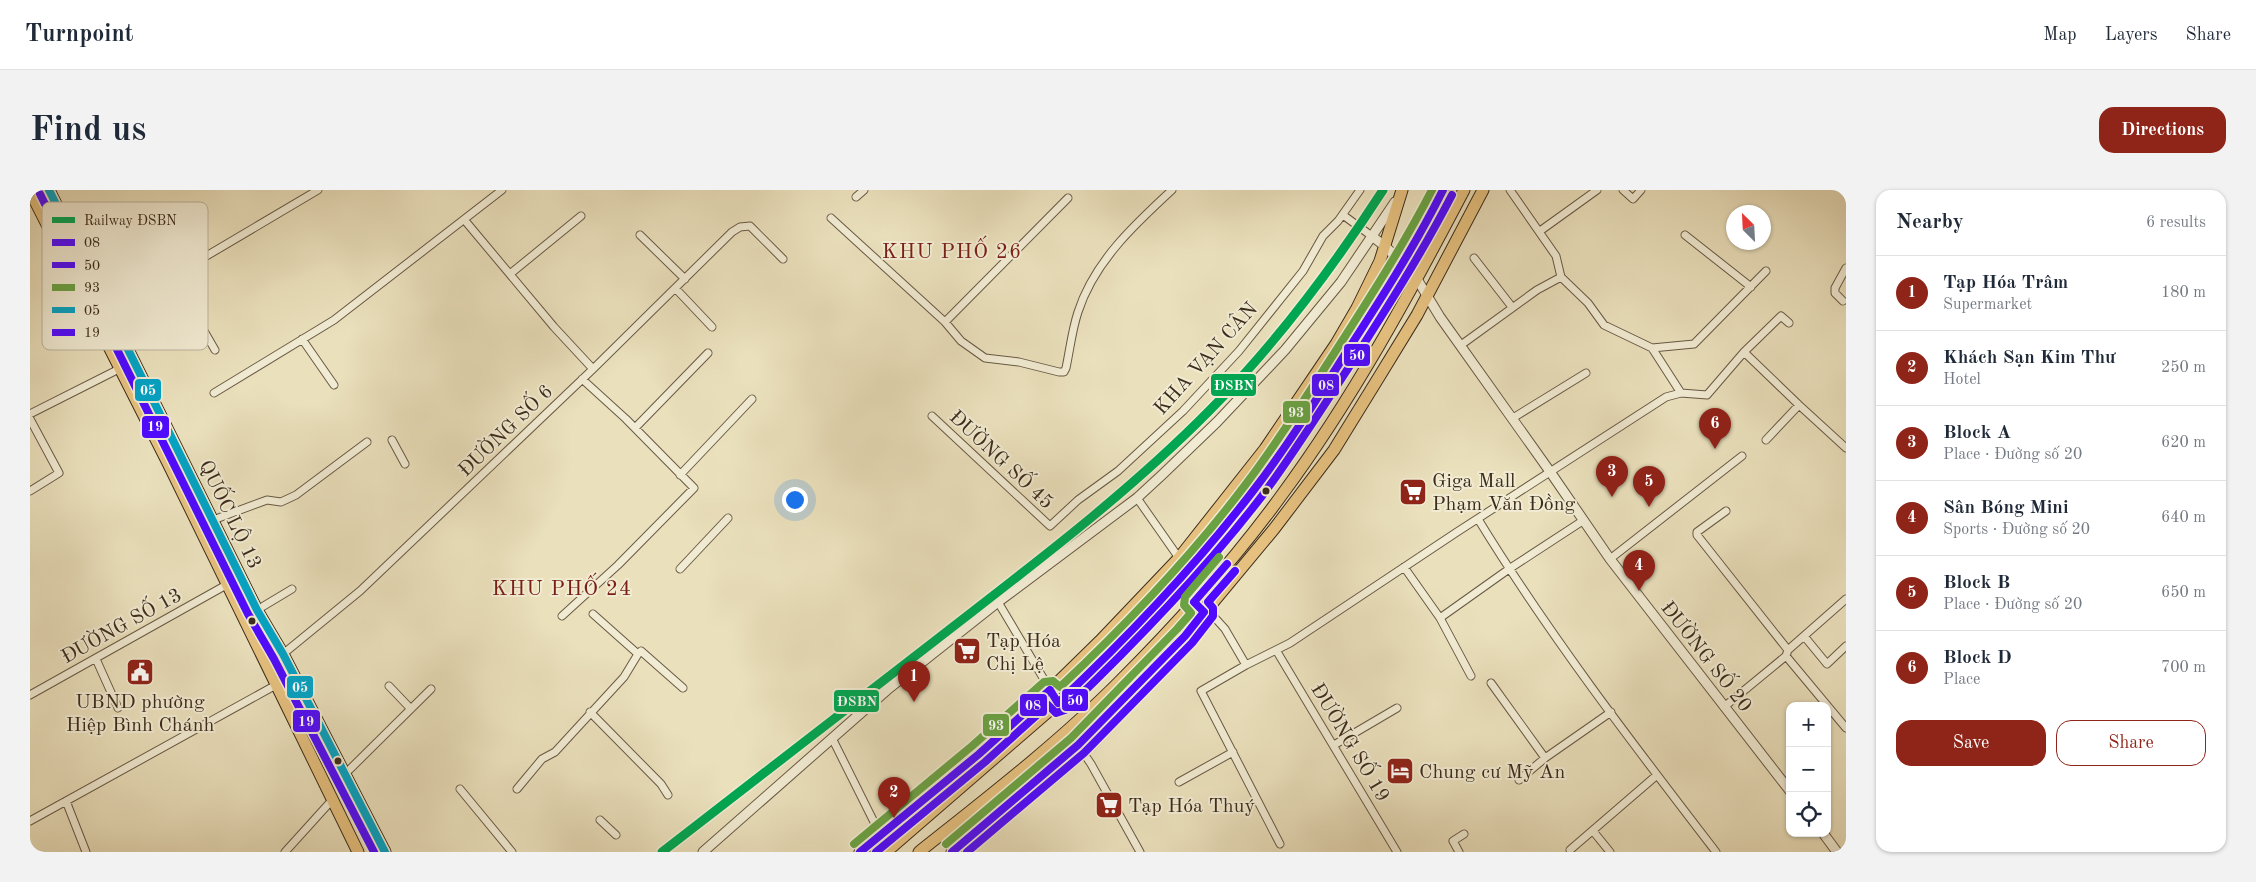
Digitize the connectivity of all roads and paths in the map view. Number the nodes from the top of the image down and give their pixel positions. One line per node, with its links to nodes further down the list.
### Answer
1 (48, 190): 18 (main road, QUỐC LỘ 13)
2 (318, 190): 29 (street)
3 (502, 190): 48 (street)
4 (864, 190): 16 (street)
5 (1172, 190): 44 (street)
6 (1360, 190): 20 (street, KHA VẠN CÂN)
7 (1443, 190): 32 (main road)
8 (1464, 190): 38 (main road)
9 (1483, 190): 41 (main road)
10 (1510, 190): 24 (street)
11 (1597, 190): 24 (street)
12 (1623, 190): 13 (street)
13 (1641, 190)
14 (30, 191): 19 (main road, QUỐC LỘ 13)
15 (1401, 193): 27 (street); 28 (main road)
16 (856, 197)
17 (1068, 198): 44 (street)
18 (54, 202)
19 (42, 215)
20 (1343, 215): 27 (street); 89 (street, KHA VẠN CÂN)
21 (581, 216): 35 (street)
22 (830, 218): 44 (street)
23 (468, 223): 35 (street)
24 (1540, 232): 36 (street)
25 (640, 235): 37 (street)
26 (1684, 235): 39 (street)
27 (1372, 237): 28 (street, ĐƯỜNG SỐ 20); 83 (street)
28 (1386, 247): 32 (street, ĐƯỜNG SỐ 20); 90 (main road)
29 (208, 256)
30 (1474, 258): 43 (street)
31 (783, 260): 37 (street, ĐƯỜNG SỐ 6)
32 (1404, 264): 38 (street, ĐƯỜNG SỐ 20); 121 (main road)
33 (1846, 268): 42 (street)
34 (1766, 271): 39 (street)
35 (510, 274): 56 (street)
36 (1562, 277): 43 (street); 50 (street)
37 (685, 279): 40 (street, ĐƯỜNG SỐ 6)
38 (1417, 280): 41 (street, ĐƯỜNG SỐ 20); 61 (main road)
39 (1751, 287): 50 (street)
40 (676, 289): 46 (street); 56 (street, ĐƯỜNG SỐ 6)
41 (1428, 295): 49 (street, ĐƯỜNG SỐ 20); 64 (main road)
42 (1843, 302)
43 (1512, 307): 49 (street)
44 (945, 322)
45 (1790, 323): 54 (street)
46 (712, 327)
47 (208, 338): 53 (street)
48 (302, 339): 60 (street); 62 (street)
49 (1461, 345): 69 (street, ĐƯỜNG SỐ 20)
50 (1652, 348): 63 (street)
51 (110, 350): 57 (main road, QUỐC LỘ 13)
52 (129, 350): 80 (main road, QUỐC LỘ 13)
53 (215, 350)
54 (1744, 352): 63 (street); 66 (street)
55 (708, 353): 71 (street)
56 (593, 368): 59 (street, ĐƯỜNG SỐ 6)
57 (120, 369): 67 (street); 81 (main road, QUỐC LỘ 13)
58 (1586, 373): 69 (street)
59 (582, 379): 71 (street); 110 (street, ĐƯỜNG SỐ 6)
60 (334, 385)
61 (1353, 389): 64 (main road); 99 (main road)
62 (214, 393)
63 (1681, 393): 78 (street)
64 (1367, 397): 101 (main road)
65 (752, 399): 79 (street)
66 (1799, 406): 73 (street); 75 (street)
67 (30, 414)
68 (932, 416): 89 (street, ĐƯỜNG SỐ 45)
69 (1513, 418): 78 (street, ĐƯỜNG SỐ 20)
70 (30, 419): 82 (street)
71 (635, 428): 79 (street)
72 (392, 440): 77 (street)
73 (1766, 440)
74 (367, 442): 87 (street)
75 (1846, 448)
76 (1742, 456): 91 (street)
77 (405, 464)
78 (1552, 473): 86 (street); 88 (street, ĐƯỜNG SỐ 20)
79 (680, 475): 103 (street)
80 (193, 478): 81 (main road); 87 (main road, QUỐC LỘ 13)
81 (180, 485): 95 (main road, QUỐC LỘ 13)
82 (30, 491)
83 (1137, 498): 90 (street); 98 (street)
84 (1726, 511): 109 (street)
85 (728, 518): 93 (street)
86 (1478, 519): 92 (street); 94 (street)
87 (213, 520): 100 (main road, QUỐC LỘ 13)
88 (1584, 520): 91 (street, ĐƯỜNG SỐ 20); 94 (street)
89 (1050, 526)
90 (1179, 558): 119 (main road)
91 (1610, 559): 122 (street, ĐƯỜNG SỐ 20)
92 (1404, 567): 104 (street); 107 (street)
93 (680, 569)
94 (1509, 569): 104 (street); 127 (street)
95 (228, 584): 111 (street, ĐƯỜNG SỐ 13); 115 (main road, QUỐC LỘ 13)
96 (292, 589): 100 (street)
97 (1846, 599): 105 (street)
98 (998, 602): 119 (street); 129 (street)
99 (1194, 602): 101 (street); 163 (main road)
100 (257, 610): 110 (main road, QUỐC LỘ 13)
101 (1204, 612): 112 (street); 131 (main road)
102 (593, 614): 108 (street)
103 (562, 616)
104 (1440, 618): 113 (street)
105 (1804, 636): 106 (street); 109 (street)
106 (1846, 646)
107 (1276, 650): 112 (street); 130 (street, ĐƯỜNG SỐ 19)
108 (640, 653): 117 (street); 126 (street)
109 (1787, 653): 122 (street); 128 (street)
110 (283, 654): 134 (main road, QUỐC LỘ 13)
111 (96, 658): 120 (street, ĐƯỜNG SỐ 13); 123 (street)
112 (1246, 665): 132 (street)
113 (1472, 676)
114 (1491, 683): 133 (street)
115 (276, 684): 142 (main road, QUỐC LỘ 13); 143 (street)
116 (389, 686): 124 (street)
117 (683, 688)
118 (431, 689): 124 (street)
119 (1050, 690): 121 (street); 150 (main road)
120 (30, 695)
121 (1058, 703): 162 (main road)
122 (1724, 707): 138 (street, ĐƯỜNG SỐ 20)
123 (118, 708)
124 (410, 708): 134 (street)
125 (1397, 708): 130 (street)
126 (590, 712): 140 (street); 141 (street)
127 (1611, 712): 133 (street); 135 (street)
128 (1846, 728)
129 (832, 738): 150 (street); 160 (street)
130 (1334, 745): 165 (street, ĐƯỜNG SỐ 19)
131 (1078, 746): 154 (street); 164 (main road)
132 (1233, 752): 137 (street); 151 (street)
133 (1545, 758): 136 (street)
134 (345, 774): 158 (main road, QUỐC LỘ 13)
135 (1657, 775): 146 (street); 168 (street)
136 (1519, 780)
137 (1179, 782)
138 (1786, 786)
139 (460, 789): 159 (street)
140 (517, 789)
141 (668, 796)
142 (333, 799): 156 (street); 157 (main road, QUỐC LỘ 13)
143 (66, 801): 145 (street); 155 (street)
144 (600, 820): 148 (street)
145 (30, 821)
146 (1593, 831): 152 (street); 167 (street)
147 (1464, 834): 166 (street)
148 (616, 835)
149 (1825, 837): 153 (street)
150 (878, 838): 161 (main road); 162 (main road)
151 (1280, 844)
152 (1570, 850)
153 (1833, 850)
154 (1136, 851)
155 (86, 852)
156 (285, 852)
157 (358, 852)
158 (385, 852)
159 (512, 852)
160 (702, 852)
161 (860, 852)
162 (884, 852)
163 (919, 852)
164 (952, 852)
165 (1397, 852)
166 (1459, 852)
167 (1610, 852)
168 (1716, 852)

